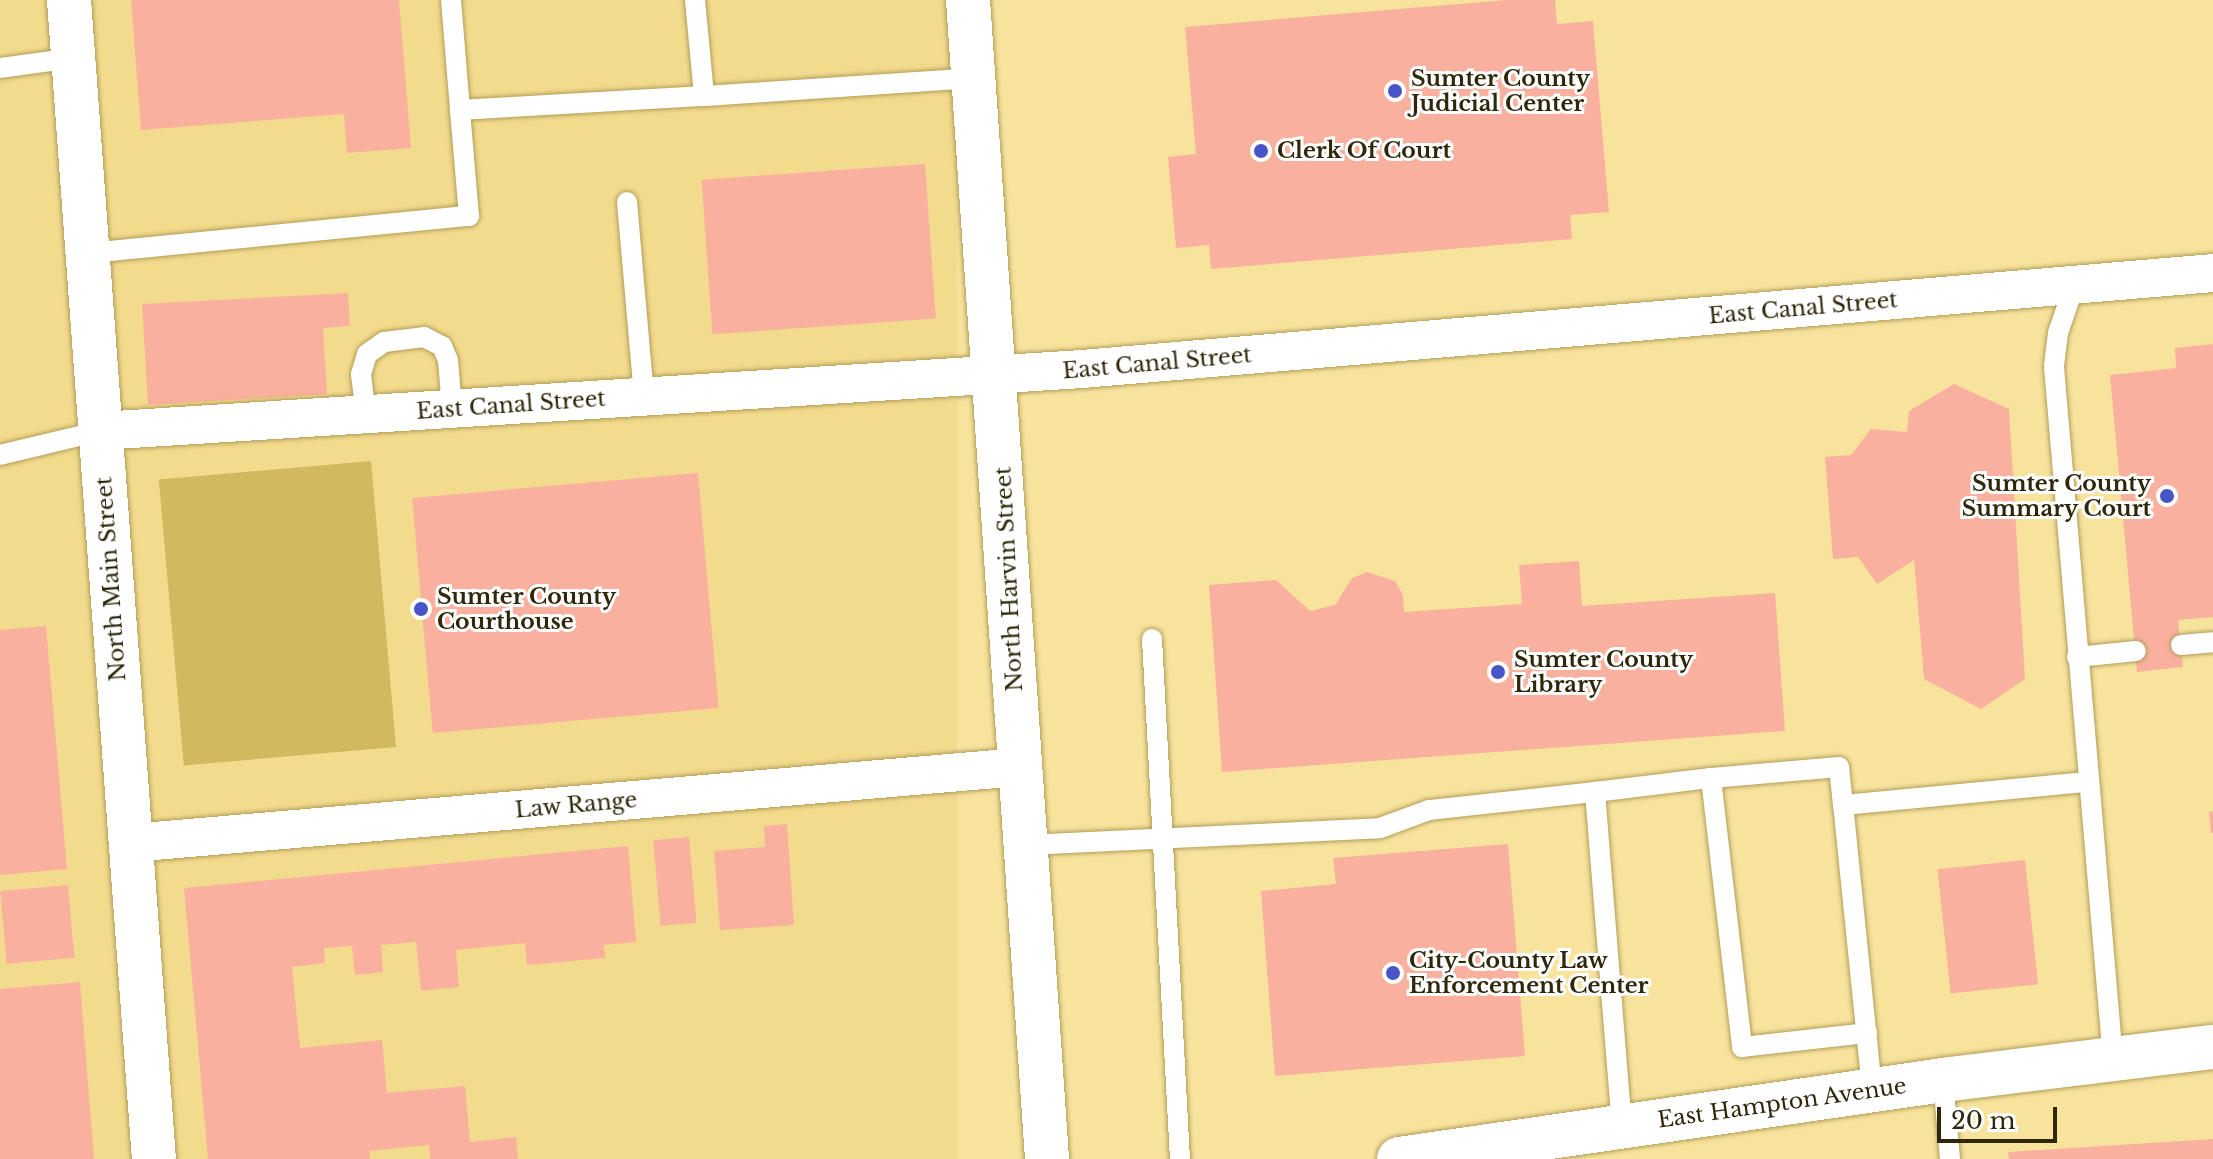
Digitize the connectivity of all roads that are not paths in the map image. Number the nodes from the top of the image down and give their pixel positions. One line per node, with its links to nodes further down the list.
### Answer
1 (69, 0): 5 (main road, North Main Street)
2 (451, 0): 9 (lane)
3 (695, 0): 8 (lane)
4 (968, 0): 7 (main road, North Harvin Street)
5 (73, 58): 6 (lane); 11 (main road, North Main Street)
6 (0, 68)
7 (974, 78): 8 (lane); 14 (main road, North Harvin Street)
8 (704, 96): 9 (lane)
9 (460, 110): 11 (lane)
10 (627, 202): 15 (lane)
11 (89, 253): 18 (main road, North Main Street)
12 (2213, 273): 13 (street, East Canal Street)
13 (2075, 283): 14 (street, East Canal Street); 24 (lane)
14 (997, 374): 15 (street, East Canal Street); 25 (main road, North Harvin Street)
15 (644, 397): 16 (street, East Canal Street)
16 (452, 409): 17 (street, East Canal Street); 17 (lane)
17 (366, 415): 18 (street, East Canal Street)
18 (100, 431): 19 (lane); 31 (main road, North Main Street)
19 (0, 455)
20 (1152, 639): 30 (lane)
21 (2213, 642): 22 (lane)
22 (2181, 645)
23 (2136, 651): 24 (lane)
24 (2077, 657): 27 (lane)
25 (1020, 767): 31 (street, Law Range); 32 (main road, North Harvin Street)
26 (1711, 778): 28 (lane); 29 (lane); 33 (lane)
27 (2088, 782): 29 (lane); 35 (lane)
28 (1595, 792): 30 (lane); 38 (lane)
29 (1843, 805): 33 (lane)
30 (1163, 838): 32 (lane); 41 (lane)
31 (131, 843): 39 (main road, North Main Street)
32 (1026, 845): 40 (main road, North Harvin Street)
33 (1867, 1033): 37 (lane)
34 (2213, 1047): 35 (main road, East Hampton Avenue)
35 (2113, 1059): 36 (main road, East Hampton Avenue)
36 (1943, 1080): 37 (main road, East Hampton Avenue); 43 (lane)
37 (1872, 1089): 38 (main road, East Hampton Avenue)
38 (1622, 1127): 42 (main road, East Hampton Avenue)
39 (154, 1159)
40 (1047, 1159)
41 (1180, 1159)
42 (1399, 1159)
43 (1950, 1159)

